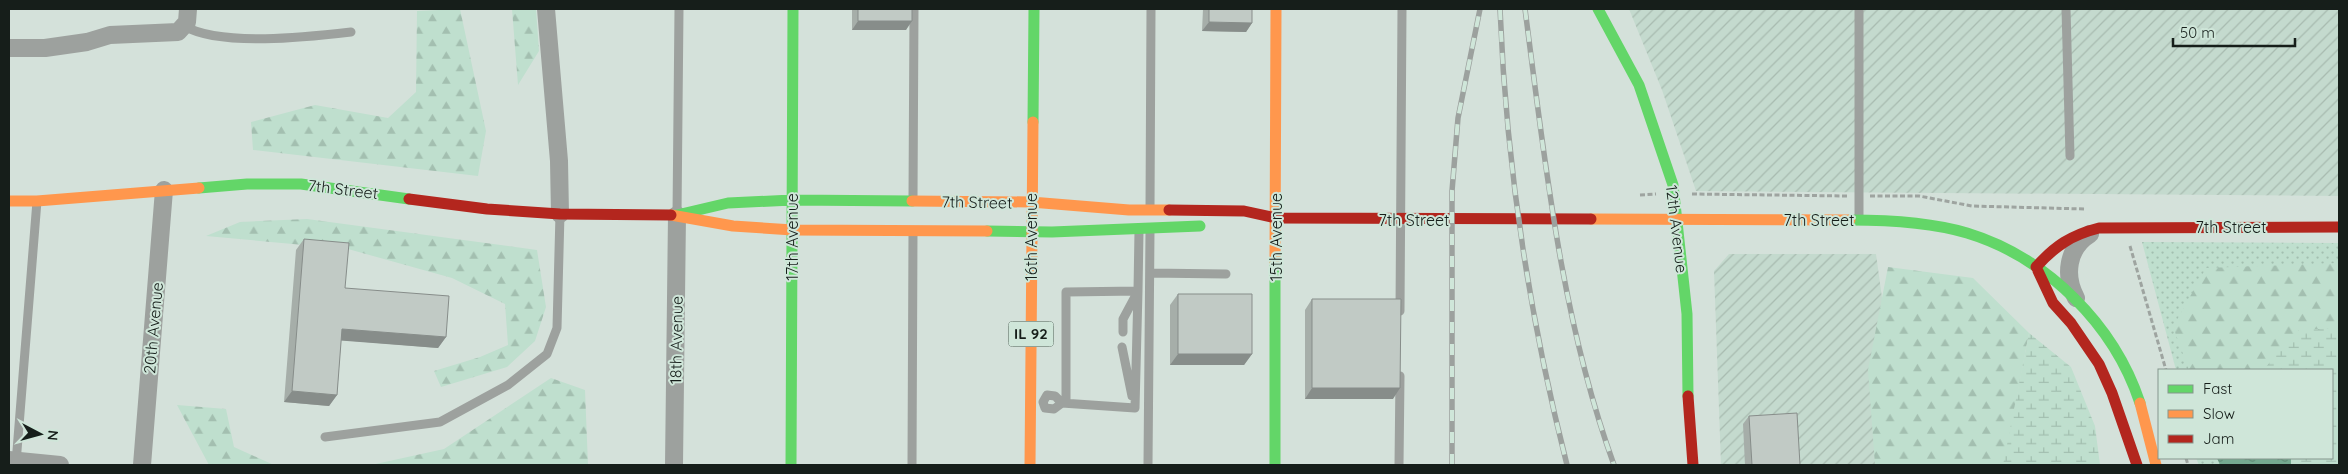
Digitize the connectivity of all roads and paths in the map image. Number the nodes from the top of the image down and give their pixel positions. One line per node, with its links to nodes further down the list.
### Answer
1 (546, 9): 23 (street)
2 (679, 9): 24 (lane)
3 (793, 9): 17 (street, 17th Avenue)
4 (914, 9): 19 (lane)
5 (1034, 9): 21 (street, 16th Avenue / IL 92)
6 (1151, 9): 22 (lane)
7 (1276, 9): 25 (street, 15th Avenue)
8 (1402, 9): 26 (lane)
9 (1598, 9): 27 (street, 12th Avenue)
10 (1859, 9): 28 (lane)
11 (2066, 9): 15 (lane)
12 (186, 17): 13 (lane); 14 (street)
13 (350, 32)
14 (9, 48)
15 (2070, 156)
16 (164, 190): 18 (street, 7th Street); 23 (street, 7th Street); 54 (street, 20th Avenue)
17 (792, 200): 19 (street, 7th Street); 24 (street, 7th Street); 35 (street, 17th Avenue)
18 (37, 201): 20 (street, 7th Street); 52 (lane)
19 (913, 201): 21 (street, 7th Street)
20 (9, 202)
21 (1031, 202): 22 (street, 7th Street); 37 (street, 16th Avenue / IL 92)
22 (1150, 210): 25 (street, 7th Street); 34 (lane)
23 (560, 214): 24 (street, 7th Street); 51 (lane)
24 (677, 214): 35 (street, 7th Street); 55 (street, 18th Avenue)
25 (1276, 218): 26 (street, 7th Street); 29 (street, 7th Street); 60 (street, 15th Avenue)
26 (1401, 220): 27 (street, 7th Street); 43 (lane)
27 (1676, 220): 28 (street, 7th Street); 62 (street, 12th Avenue)
28 (1859, 220): 38 (street, 7th Street)
29 (1252, 223)
30 (1208, 226): 34 (street, 7th Street)
31 (2339, 226): 32 (street, 7th Street)
32 (2128, 227): 33 (street, 7th Street); 47 (path)
33 (2099, 228): 38 (street, 7th Street); 42 (street)
34 (1145, 229): 37 (street, 7th Street); 39 (lane); 41 (lane)
35 (793, 230): 36 (street, 7th Street); 56 (street, 17th Avenue)
36 (913, 232): 37 (street, 7th Street); 57 (lane)
37 (1032, 232): 48 (street, 16th Avenue / IL 92)
38 (2036, 267): 42 (street); 63 (street)
39 (1150, 273): 40 (lane); 59 (lane)
40 (1226, 274)
41 (1138, 291): 44 (lane); 49 (lane); 50 (lane)
42 (2077, 301): 64 (street)
43 (1400, 318)
44 (1123, 332)
45 (1122, 347): 50 (lane)
46 (1400, 367): 61 (lane)
47 (2166, 369)
48 (1037, 401): 49 (lane); 58 (street, 16th Avenue / IL 92)
49 (1064, 403): 50 (lane)
50 (1135, 408)
51 (325, 436)
52 (13, 462): 53 (street)
53 (60, 465)
54 (142, 465)
55 (674, 465)
56 (791, 465)
57 (912, 465)
58 (1030, 465)
59 (1148, 465)
60 (1275, 465)
61 (1399, 465)
62 (1694, 465)
63 (2137, 465)
64 (2156, 465)

